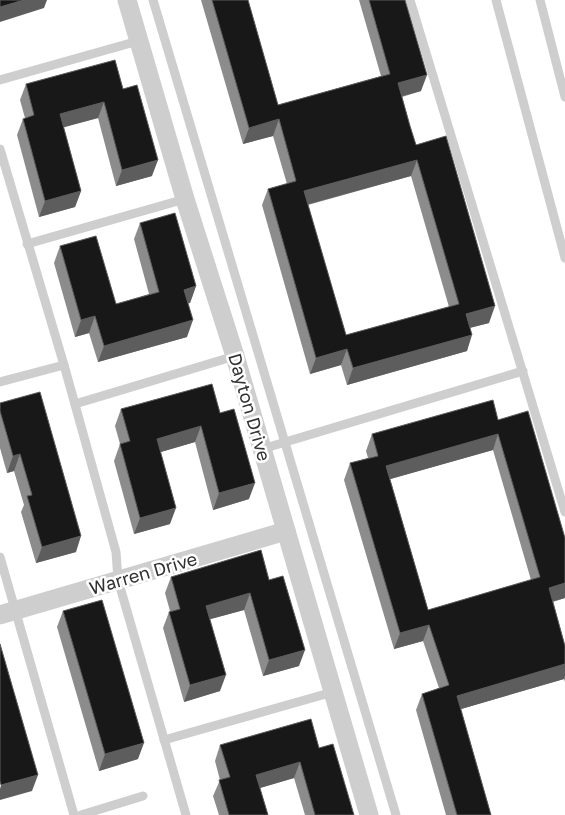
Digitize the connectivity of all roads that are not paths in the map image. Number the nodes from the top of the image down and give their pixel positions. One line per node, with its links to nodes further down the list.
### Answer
1 (127, 0): 6 (street, Dayton Drive)
2 (153, 0): 19 (lane)
3 (410, 0): 16 (lane)
4 (496, 0): 11 (lane)
5 (540, 0): 8 (lane)
6 (138, 41): 7 (lane); 10 (street, Dayton Drive)
7 (0, 80)
8 (565, 97)
9 (0, 149): 12 (lane)
10 (185, 200): 12 (lane); 14 (street, Dayton Drive)
11 (561, 225): 13 (lane)
12 (27, 244): 15 (lane)
13 (565, 258)
14 (235, 356): 18 (lane); 20 (street, Dayton Drive)
15 (64, 365): 17 (lane); 18 (lane)
16 (523, 371): 19 (lane); 21 (lane)
17 (0, 382)
18 (75, 404): 24 (lane)
19 (286, 442): 20 (lane); 33 (lane)
20 (262, 449): 22 (street, Dayton Drive)
21 (565, 512)
22 (286, 531): 24 (street, Warren Drive); 26 (street, Dayton Drive)
23 (0, 557): 25 (lane)
24 (118, 580): 25 (street, Warren Drive); 27 (lane)
25 (8, 612): 29 (lane)
26 (332, 692): 27 (lane); 32 (street, Dayton Drive)
27 (164, 740): 31 (lane)
28 (143, 796): 30 (lane)
29 (74, 815)
30 (81, 815)
31 (186, 815)
32 (369, 815)
33 (396, 815)

